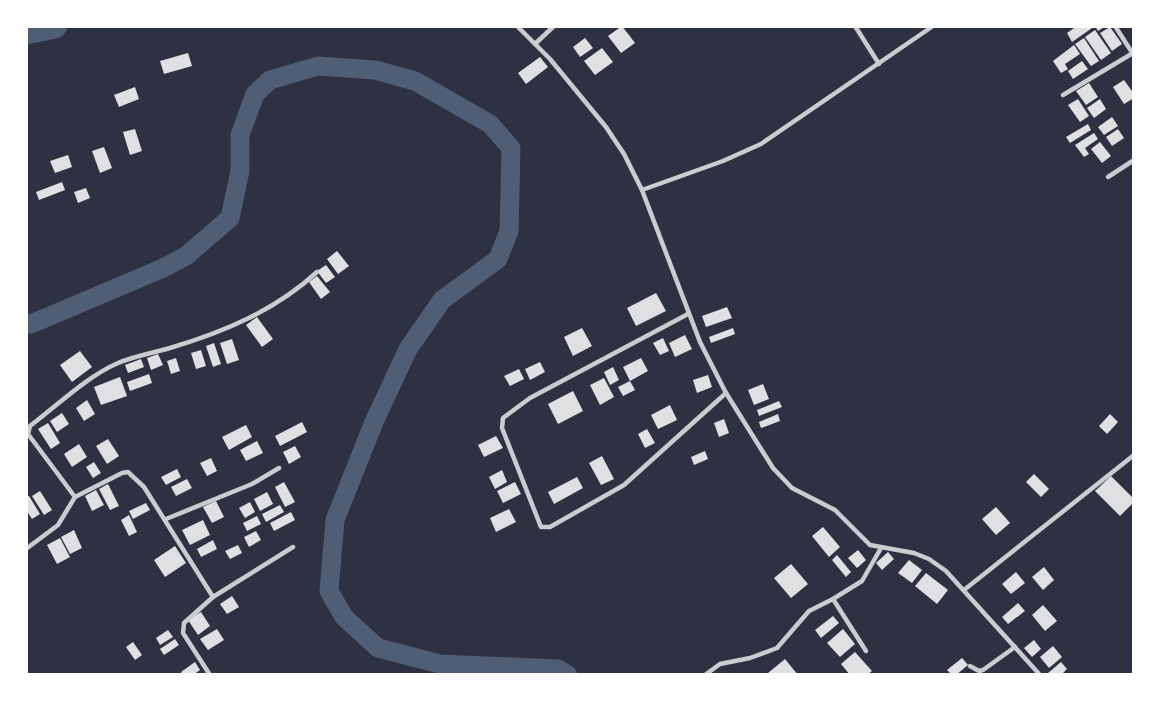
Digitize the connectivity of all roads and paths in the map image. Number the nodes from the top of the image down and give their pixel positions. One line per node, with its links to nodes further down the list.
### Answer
1 (517, 26): 6 (street)
2 (554, 26): 6 (street)
3 (855, 26): 8 (street)
4 (933, 26): 8 (street)
5 (1115, 26): 7 (street)
6 (536, 43): 12 (street)
7 (1133, 54): 9 (street)
8 (879, 64): 12 (street)
9 (1063, 95)
10 (1134, 160): 11 (street)
11 (1108, 177)
12 (642, 190): 14 (street)
13 (317, 272): 18 (street)
14 (688, 314): 15 (street); 15 (street)
15 (726, 393): 21 (street)
16 (1134, 455): 23 (street)
17 (279, 468): 19 (street)
18 (75, 497): 19 (street); 22 (street)
19 (166, 519): 24 (street)
20 (293, 547): 24 (street)
21 (881, 548): 23 (street); 25 (street)
22 (26, 550)
23 (964, 590): 26 (street)
24 (213, 597): 29 (street)
25 (833, 599): 27 (street); 30 (street)
26 (1015, 646): 28 (street); 31 (street)
27 (866, 651)
28 (970, 666)
29 (210, 675)
30 (705, 675)
31 (1040, 675)

